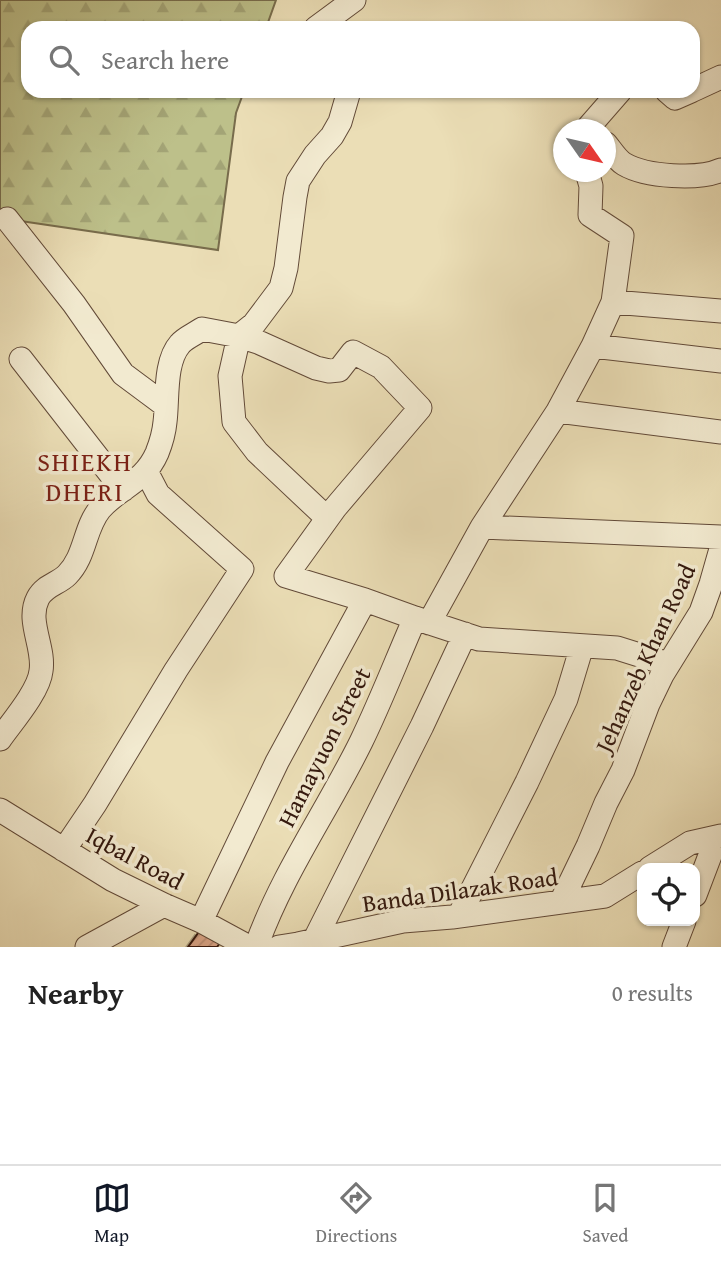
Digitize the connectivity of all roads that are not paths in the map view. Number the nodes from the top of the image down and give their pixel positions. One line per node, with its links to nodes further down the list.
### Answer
1 (354, 0): 2 (street)
2 (326, 21)
3 (721, 77): 4 (street)
4 (700, 86)
5 (347, 98): 14 (street)
6 (614, 98): 7 (street)
7 (597, 119)
8 (616, 155): 9 (street)
9 (721, 170)
10 (590, 182): 12 (street, Hamayuon Street)
11 (6, 219): 18 (street)
12 (613, 302): 13 (street); 15 (street, Hamayuon Street)
13 (721, 311)
14 (239, 336): 18 (street); 23 (street); 23 (street)
15 (593, 346): 17 (street); 19 (street, Hamayuon Street)
16 (22, 359): 22 (street)
17 (721, 361)
18 (166, 406): 21 (street)
19 (558, 411): 20 (street); 24 (street, Hamayuon Street)
20 (721, 432)
21 (146, 471): 22 (street); 35 (street)
22 (123, 490): 32 (street)
23 (327, 518): 27 (street)
24 (482, 527): 25 (street); 28 (street, Hamayuon Street)
25 (721, 537)
26 (721, 550): 31 (street, Jehanzeb Khan Road)
27 (365, 600): 28 (street); 42 (street)
28 (422, 621): 29 (street); 47 (street, Hamayuon Street)
29 (465, 634): 30 (street); 44 (street)
30 (582, 646): 31 (street); 41 (street)
31 (668, 664): 39 (street, Jehanzeb Khan Road)
32 (0, 739)
33 (0, 810): 35 (street, Iqbal Road)
34 (719, 837): 36 (street); 38 (street)
35 (64, 850): 40 (street, Iqbal Road)
36 (658, 863)
37 (637, 876): 39 (street, Banda Dilazak Road)
38 (700, 883)
39 (561, 902): 41 (street, Banda Dilazak Road)
40 (163, 905): 42 (street, Iqbal Road); 45 (street)
41 (459, 916): 44 (street, Banda Dilazak Road)
42 (201, 921): 46 (street, Iqbal Road)
43 (682, 926): 49 (street)
44 (314, 941): 48 (street, Banda Dilazak Road)
45 (87, 947)
46 (249, 947)
47 (256, 947)
48 (279, 947)
49 (674, 947)

